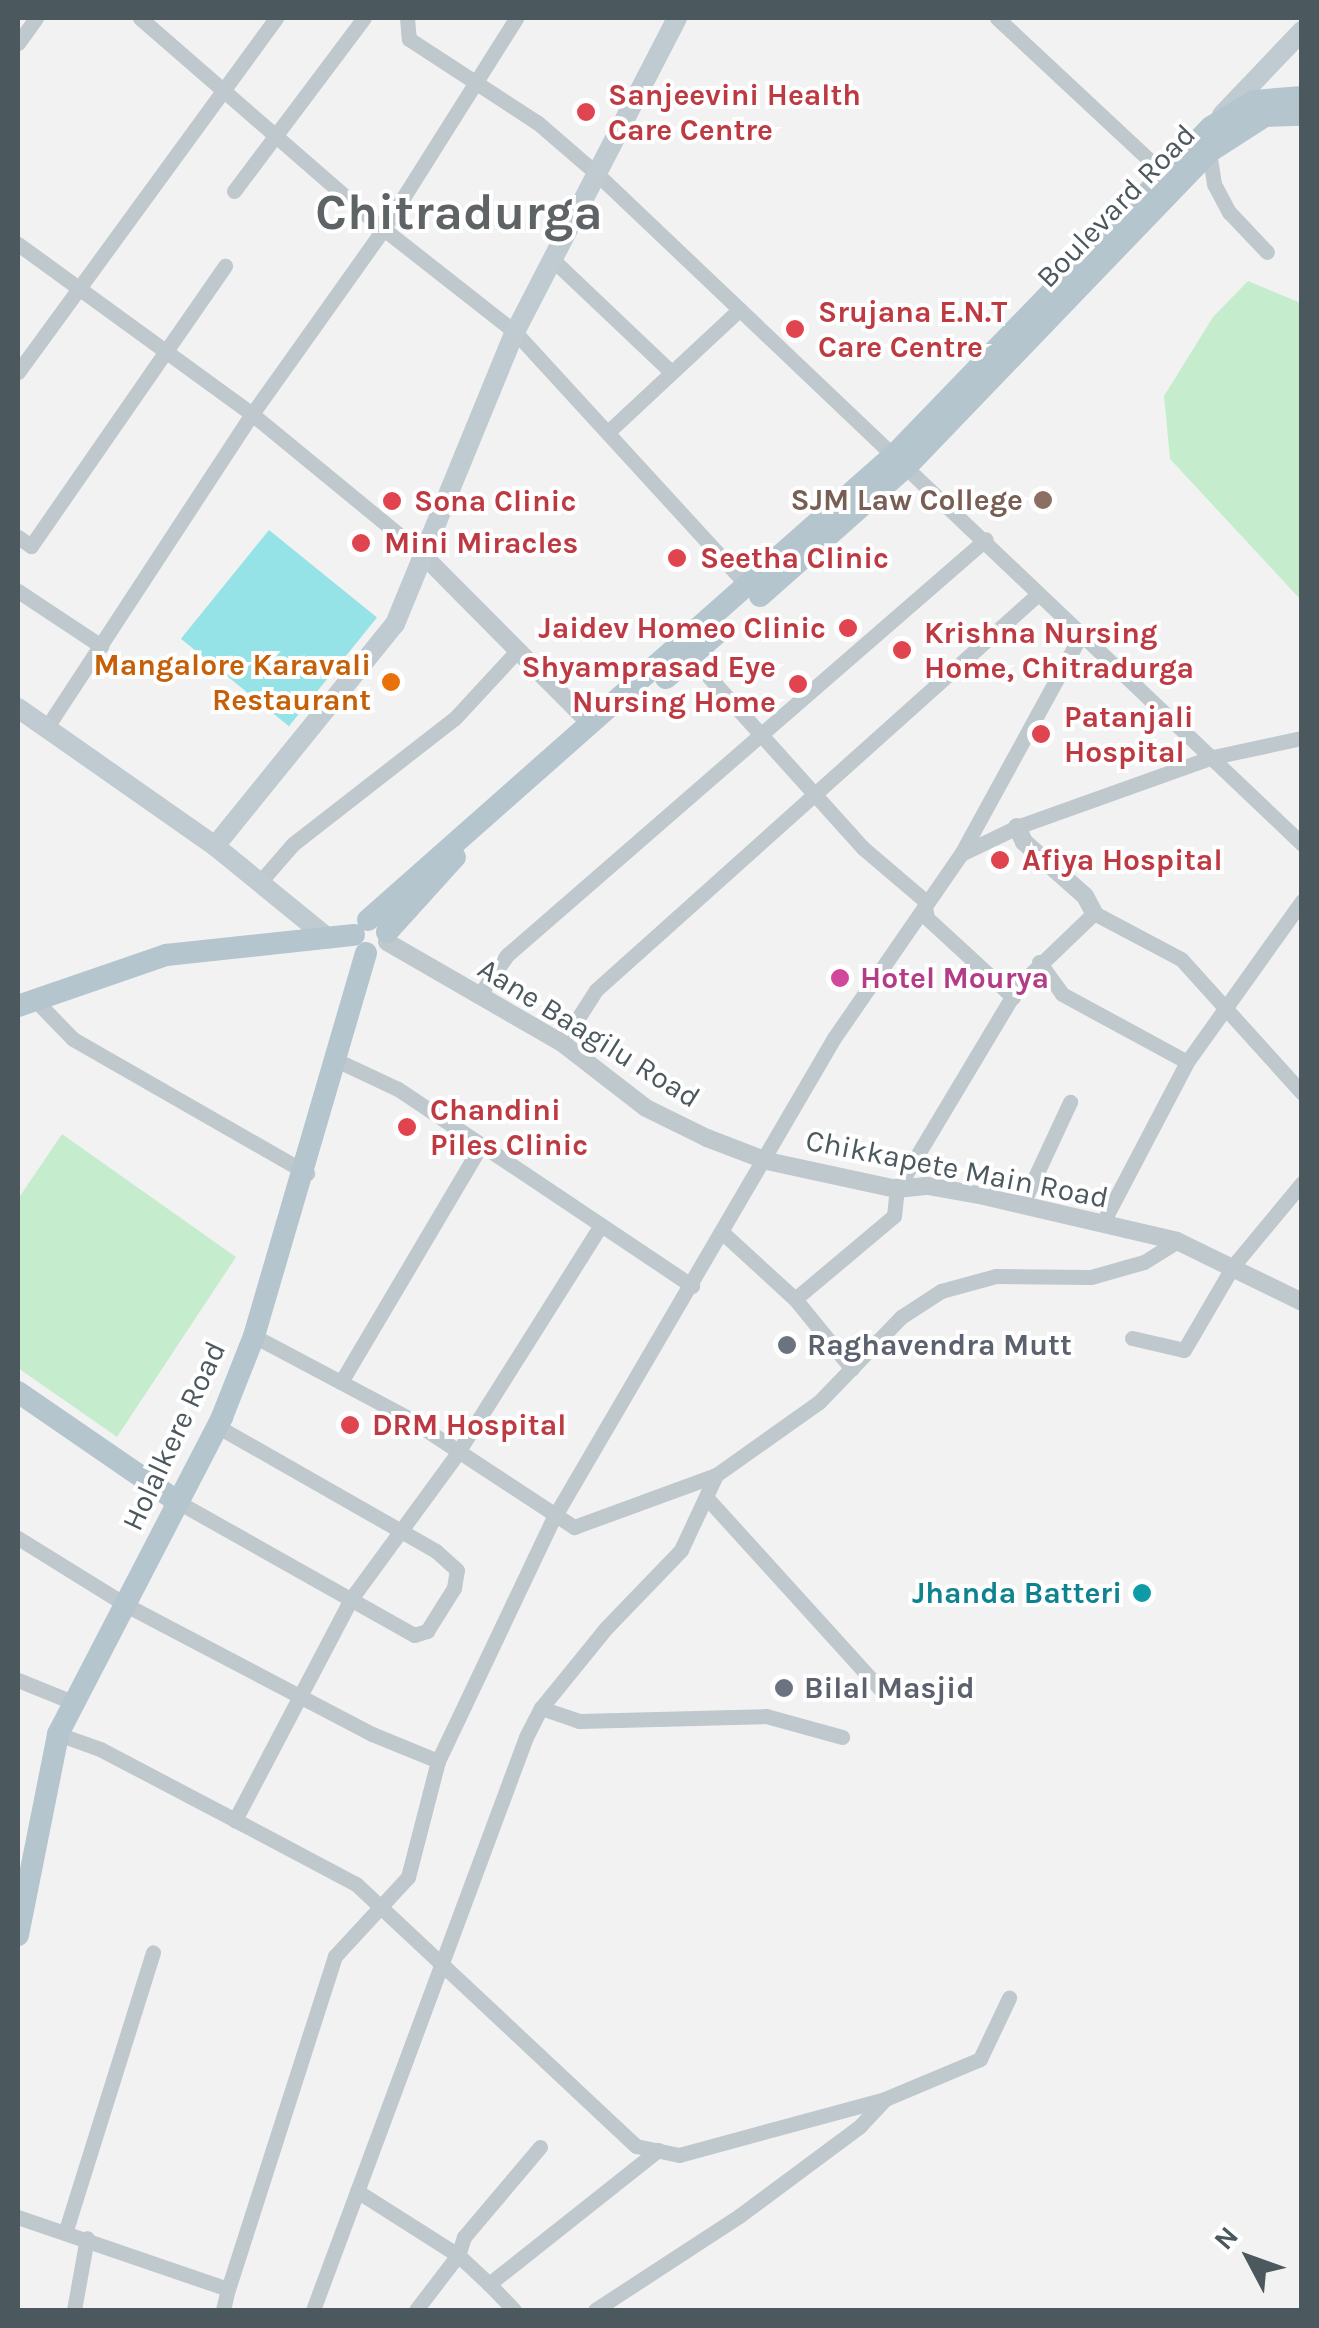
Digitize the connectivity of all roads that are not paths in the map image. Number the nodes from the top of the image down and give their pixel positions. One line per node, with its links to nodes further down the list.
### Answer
1 (36, 18): 10 (street)
2 (140, 18): 12 (street)
3 (276, 18): 12 (street)
4 (364, 18): 15 (street)
5 (407, 18): 11 (street)
6 (516, 18): 11 (street)
7 (677, 18): 18 (main road)
8 (997, 18): 17 (street)
9 (1302, 32): 16 (main road)
10 (18, 44)
11 (473, 81): 18 (street); 20 (street)
12 (224, 92): 15 (street); 25 (street)
13 (1302, 97): 16 (main road)
14 (1302, 115): 16 (main road)
15 (275, 136): 19 (street); 20 (street)
16 (1213, 137): 17 (main road, Boulevard Road); 22 (street); 33 (main road, Boulevard Road)
17 (1162, 172): 33 (main road, Boulevard Road)
18 (596, 174): 23 (main road); 26 (street)
19 (234, 191)
20 (384, 228): 27 (street); 31 (street)
21 (18, 244): 25 (street)
22 (1267, 252)
23 (552, 260): 27 (main road); 30 (street)
24 (225, 266): 28 (street)
25 (82, 290): 28 (street); 29 (street)
26 (740, 309): 30 (street); 33 (street)
27 (515, 332): 32 (street); 36 (main road)
28 (165, 351): 31 (street); 34 (street)
29 (18, 372)
30 (671, 372): 32 (street)
31 (252, 414): 36 (street); 41 (street)
32 (608, 432): 37 (street)
33 (902, 459): 35 (street); 37 (main road, Boulevard Road); 43 (main road, Boulevard Road)
34 (18, 538)
35 (986, 539): 39 (street); 47 (street)
36 (421, 553): 42 (street); 53 (main road)
37 (748, 586): 45 (main road, Boulevard Road)
38 (18, 591): 41 (street)
39 (1037, 595): 40 (street); 50 (street)
40 (1081, 635): 49 (street); 54 (street)
41 (101, 646): 46 (street)
42 (518, 650): 45 (street); 55 (street)
43 (691, 657): 47 (street); 59 (main road, Boulevard Road)
44 (18, 708): 46 (main road)
45 (590, 724): 59 (main road, Boulevard Road)
46 (47, 727): 53 (main road)
47 (759, 734): 50 (street); 62 (street)
48 (1302, 738): 49 (street)
49 (1213, 757): 51 (street); 52 (street)
50 (816, 797): 56 (street); 66 (street)
51 (1017, 827): 54 (street); 58 (street)
52 (1302, 844)
53 (215, 846): 55 (main road)
54 (961, 854): 56 (street)
55 (260, 882): 60 (main road)
56 (924, 900): 63 (street); 72 (street)
57 (1302, 901): 65 (street)
58 (1094, 913): 61 (street); 65 (street)
59 (372, 936): 60 (main road); 62 (street, Aane Baagilu Road); 67 (main road, Holalkere Road)
60 (328, 938): 64 (main road)
61 (1040, 962): 63 (street); 68 (street)
62 (480, 994): 66 (street, Aane Baagilu Road)
63 (1014, 997): 75 (street)
64 (26, 1003): 73 (street)
65 (1225, 1013): 68 (street); 69 (street)
66 (562, 1042): 72 (street, Aane Baagilu Road)
67 (336, 1060): 71 (street); 73 (main road, Holalkere Road)
68 (1187, 1062): 77 (street)
69 (1302, 1093)
70 (1070, 1102): 76 (street)
71 (480, 1147): 78 (street); 88 (street)
72 (767, 1161): 75 (street, Chikkapete Main Road); 79 (street)
73 (307, 1173): 85 (main road, Holalkere Road)
74 (1302, 1184): 81 (street)
75 (897, 1189): 76 (street, Chikkapete Main Road); 83 (street)
76 (1022, 1205): 77 (street, Chikkapete Main Road)
77 (1102, 1224): 80 (street, Chikkapete Main Road)
78 (601, 1226): 82 (street); 91 (street)
79 (724, 1234): 82 (street); 83 (street)
80 (1177, 1241): 81 (street, Chikkapete Main Road); 87 (street)
81 (1234, 1266): 84 (street, Chikkapete Main Road); 86 (street)
82 (692, 1286): 95 (street)
83 (795, 1299): 87 (street)
84 (1302, 1302)
85 (254, 1336): 88 (street); 90 (main road, Holalkere Road)
86 (1132, 1338)
87 (852, 1369): 92 (street)
88 (341, 1382): 91 (street)
89 (18, 1392): 94 (main road)
90 (217, 1426): 94 (main road, Holalkere Road); 96 (street)
91 (457, 1454): 95 (street); 96 (street)
92 (716, 1475): 93 (street); 95 (street)
93 (706, 1496): 101 (street); 104 (street)
94 (178, 1502): 98 (street); 99 (main road, Holalkere Road)
95 (553, 1518): 107 (street)
96 (397, 1534): 98 (street); 98 (street)
97 (18, 1538): 99 (street)
98 (351, 1600): 102 (street)
99 (126, 1605): 102 (street); 103 (main road, Holalkere Road)
100 (18, 1680): 103 (street)
101 (882, 1692)
102 (304, 1696): 107 (street); 108 (street)
103 (70, 1701): 105 (main road, Holalkere Road)
104 (540, 1708): 106 (street); 112 (street)
105 (58, 1734): 108 (street); 110 (main road, Holalkere Road)
106 (842, 1738)
107 (438, 1761): 109 (street)
108 (236, 1820): 109 (street)
109 (380, 1911): 112 (street); 123 (street)
110 (18, 1925)
111 (153, 1952): 119 (street)
112 (443, 1969): 116 (street); 117 (street)
113 (1009, 1998): 114 (street)
114 (885, 2100): 116 (street); 129 (street)
115 (540, 2147): 121 (street)
116 (658, 2150): 122 (street)
117 (356, 2192): 121 (street); 126 (street)
118 (18, 2217): 119 (street)
119 (66, 2230): 120 (street)
120 (87, 2238): 123 (street); 124 (street)
121 (458, 2256): 122 (street); 127 (street)
122 (489, 2284): 128 (street)
123 (228, 2290): 125 (street)
124 (74, 2310)
125 (223, 2310)
126 (314, 2310)
127 (416, 2310)
128 (514, 2310)
129 (595, 2310)

